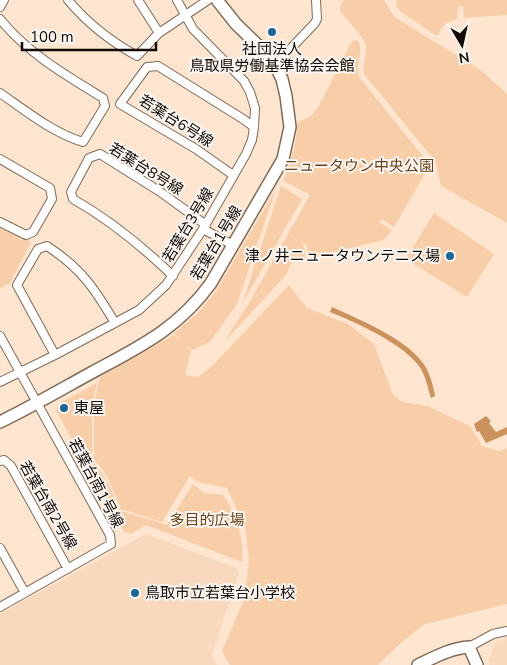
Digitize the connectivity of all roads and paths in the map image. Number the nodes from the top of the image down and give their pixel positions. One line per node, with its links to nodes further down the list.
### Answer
1 (4, 0): 8 (street)
2 (68, 0): 11 (street)
3 (138, 0): 11 (street)
4 (177, 0): 9 (street, 若葉台3号線)
5 (208, 0): 9 (street)
6 (217, 0): 12 (street, 若葉台1号線)
7 (316, 0): 12 (street)
8 (0, 7)
9 (184, 14): 11 (street); 14 (street, 若葉台3号線)
10 (0, 19): 13 (street)
11 (159, 33)
12 (275, 65): 19 (street, 若葉台1号線)
13 (0, 93)
14 (254, 127): 16 (street, 若葉台3号線); 16 (street, 若葉台6号線)
15 (0, 159): 17 (street)
16 (233, 175): 18 (street, 若葉台3号線)
17 (0, 222)
18 (205, 227): 19 (street); 20 (street, 若葉台3号線); 20 (street, 若葉台8号線)
19 (233, 245): 26 (street, 若葉台1号線)
20 (173, 276): 21 (street, 若葉台3号線)
21 (115, 323): 23 (street, 若葉台3号線); 23 (street)
22 (0, 336): 24 (street)
23 (56, 355): 24 (street, 若葉台3号線)
24 (21, 373): 25 (street, 若葉台3号線); 26 (street)
25 (0, 382)
26 (37, 403): 27 (street, 若葉台1号線); 30 (street, 若葉台南1号線)
27 (0, 422)
28 (0, 461): 30 (street, 若葉台南2号線)
29 (0, 548): 31 (street)
30 (68, 569): 31 (street, 若葉台南1号線)
31 (25, 593): 32 (street, 若葉台南1号線)
32 (0, 607)
33 (507, 631): 34 (street)
34 (470, 648): 35 (street); 36 (street)
35 (418, 665)
36 (477, 665)

